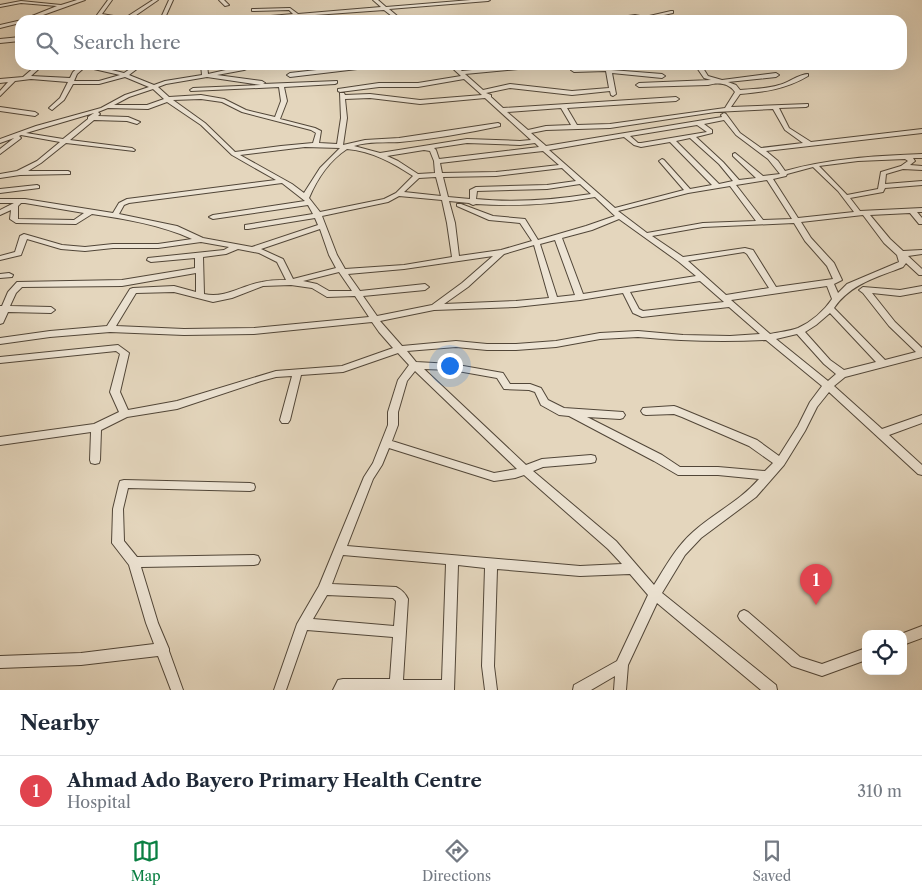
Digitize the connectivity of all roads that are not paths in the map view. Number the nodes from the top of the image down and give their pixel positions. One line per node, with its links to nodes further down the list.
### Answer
1 (81, 0): 11 (street)
2 (110, 0): 18 (street)
3 (156, 0): 9 (street)
4 (221, 0): 12 (street)
5 (375, 0): 13 (street)
6 (488, 0): 8 (street)
7 (169, 2): 9 (street); 20 (street)
8 (441, 2): 13 (street)
9 (149, 4): 19 (street)
10 (0, 5): 11 (street); 16 (street)
11 (59, 5): 17 (street)
12 (226, 5)
13 (386, 9): 22 (street); 23 (street)
14 (254, 10): 21 (street)
15 (671, 12): 24 (street)
16 (0, 13)
17 (42, 15)
18 (99, 15)
19 (133, 15)
20 (164, 15)
21 (296, 15)
22 (328, 15)
23 (394, 15)
24 (656, 15)
25 (15, 22): 26 (street)
26 (0, 26)
27 (15, 40): 28 (street)
28 (0, 41)
29 (34, 70): 49 (street)
30 (80, 70): 52 (street)
31 (104, 70): 47 (street)
32 (134, 70): 47 (street)
33 (204, 70): 42 (street)
34 (236, 70): 42 (street)
35 (319, 70): 43 (street)
36 (331, 70): 54 (street)
37 (458, 70): 44 (street)
38 (500, 70): 44 (street)
39 (608, 70): 58 (street)
40 (622, 70): 48 (street)
41 (701, 70): 53 (street)
42 (205, 75): 55 (street); 57 (street)
43 (290, 75)
44 (463, 75): 60 (street); 63 (street)
45 (776, 75): 53 (street)
46 (806, 75): 61 (street)
47 (128, 76): 52 (street); 57 (street)
48 (662, 76)
49 (29, 78): 50 (street); 52 (street)
50 (13, 80): 51 (street); 62 (street)
51 (0, 81)
52 (70, 81): 71 (street)
53 (718, 81): 56 (street); 61 (street)
54 (335, 82): 55 (street); 60 (street)
55 (278, 85): 59 (street); 79 (street)
56 (639, 85)
57 (154, 87): 65 (street); 72 (street)
58 (613, 89): 63 (street); 67 (street)
59 (193, 90)
60 (340, 90): 64 (street)
61 (738, 92): 74 (street)
62 (0, 94)
63 (486, 94): 64 (street); 75 (street)
64 (344, 97): 96 (street)
65 (169, 99): 72 (street); 79 (street); 102 (street)
66 (676, 99): 67 (street)
67 (613, 102): 69 (street)
68 (806, 105): 70 (street)
69 (563, 106): 75 (street); 84 (street)
70 (775, 107): 74 (street); 95 (street)
71 (52, 108)
72 (105, 108): 77 (street); 83 (street)
73 (0, 109): 76 (street)
74 (724, 109): 78 (street); 84 (street)
75 (503, 110): 86 (street)
76 (35, 114)
77 (90, 118): 80 (street); 91 (street)
78 (726, 118): 81 (street); 100 (street)
79 (277, 120): 94 (street)
80 (137, 122)
81 (699, 123): 88 (street); 89 (street)
82 (498, 125): 96 (street)
83 (38, 127): 87 (street); 93 (street)
84 (575, 127): 86 (street)
85 (922, 131): 95 (street)
86 (529, 132): 92 (street)
87 (24, 135): 91 (street); 101 (street)
88 (625, 136): 90 (street); 97 (street)
89 (692, 137): 90 (street); 122 (street)
90 (671, 139): 126 (street)
91 (64, 140): 99 (street); 113 (street)
92 (538, 140): 97 (street); 98 (street)
93 (0, 141)
94 (316, 144): 96 (street); 102 (street)
95 (809, 144): 100 (street)
96 (343, 146): 103 (street); 133 (street)
97 (544, 147): 107 (street); 110 (street)
98 (424, 148): 103 (street); 107 (street)
99 (132, 150)
100 (760, 150): 115 (street)
101 (0, 152)
102 (234, 154): 120 (street)
103 (378, 155): 118 (street)
104 (735, 155): 119 (street)
105 (922, 156): 106 (street)
106 (908, 158): 109 (street); 111 (street)
107 (437, 161): 116 (street)
108 (662, 161): 128 (street)
109 (814, 165): 115 (street); 131 (street)
110 (564, 166): 116 (street); 121 (street)
111 (903, 167): 112 (street); 124 (street)
112 (922, 168)
113 (19, 173): 114 (street); 117 (street)
114 (68, 173)
115 (784, 173): 119 (street)
116 (439, 175): 118 (street); 132 (street)
117 (0, 176)
118 (417, 176): 129 (street)
119 (765, 179): 122 (street); 148 (street)
120 (282, 181): 133 (street); 145 (street)
121 (583, 182): 130 (street); 137 (street)
122 (735, 183): 126 (street); 149 (street)
123 (922, 184): 124 (street)
124 (882, 186): 131 (street)
125 (37, 187): 127 (street)
126 (718, 187): 128 (street)
127 (0, 191)
128 (688, 191): 143 (street)
129 (398, 194): 132 (street); 146 (street)
130 (597, 195): 137 (street); 143 (street)
131 (845, 197): 144 (street)
132 (444, 199): 134 (street); 165 (street)
133 (307, 200): 146 (street); 147 (street)
134 (453, 200): 137 (street); 156 (street)
135 (0, 201): 136 (street)
136 (25, 201): 138 (street); 140 (street)
137 (473, 203)
138 (15, 206): 140 (street); 142 (street)
139 (922, 210): 141 (street)
140 (91, 211): 145 (street)
141 (912, 211): 144 (street); 150 (street)
142 (0, 213)
143 (617, 213): 153 (street); 154 (street)
144 (862, 213): 148 (street); 161 (street)
145 (115, 215): 155 (street)
146 (318, 215): 151 (street); 152 (street)
147 (213, 217)
148 (798, 220): 149 (street); 174 (street)
149 (761, 222): 153 (street)
150 (922, 222)
151 (322, 226): 158 (street); 168 (street)
152 (248, 227)
153 (646, 235): 166 (street)
154 (558, 237): 156 (street); 183 (street)
155 (201, 240): 157 (street); 163 (street)
156 (537, 244): 159 (street); 185 (street)
157 (236, 247): 158 (street); 162 (street)
158 (251, 249): 173 (street)
159 (501, 252): 165 (street); 187 (street)
160 (922, 252): 161 (street)
161 (901, 254): 169 (street); 176 (street)
162 (199, 255): 164 (street); 167 (street)
163 (0, 258)
164 (150, 260)
165 (456, 260): 168 (street)
166 (682, 260): 172 (street); 179 (street)
167 (199, 270): 182 (street); 189 (street)
168 (343, 270): 173 (street); 181 (street)
169 (921, 271)
170 (9, 275): 171 (street)
171 (0, 276)
172 (701, 278): 178 (street); 186 (street)
173 (291, 282): 181 (street); 182 (street)
174 (830, 283): 179 (street); 184 (street)
175 (425, 286): 181 (street)
176 (850, 286): 180 (street); 184 (street)
177 (922, 289): 180 (street)
178 (625, 290): 183 (street); 186 (street)
179 (774, 290): 186 (street)
180 (866, 291): 198 (street)
181 (357, 293): 191 (street)
182 (200, 296): 193 (street)
183 (580, 297): 185 (street)
184 (836, 299): 188 (street)
185 (554, 300): 187 (street)
186 (729, 301): 195 (street)
187 (434, 307): 191 (street)
188 (830, 308): 194 (street); 200 (street)
189 (2, 309): 190 (street); 192 (street)
190 (51, 310)
191 (374, 319): 193 (street); 197 (street)
192 (0, 321)
193 (110, 329): 196 (street)
194 (799, 331): 195 (street); 203 (street)
195 (768, 337): 197 (street); 204 (street)
196 (0, 341)
197 (400, 349): 201 (street); 202 (street)
198 (922, 354): 200 (street)
199 (0, 360): 207 (street)
200 (883, 364): 203 (street)
201 (414, 365): 206 (street); 214 (street); 218 (street)
202 (297, 373): 207 (street); 210 (street)
203 (842, 374): 204 (street)
204 (828, 386): 212 (street); 217 (street)
205 (646, 411): 217 (street)
206 (570, 412): 208 (street); 220 (street)
207 (125, 414): 211 (street)
208 (620, 415)
209 (922, 419): 212 (street)
210 (285, 420)
211 (96, 428): 213 (street); 216 (street)
212 (880, 434): 219 (street)
213 (0, 441)
214 (386, 443): 218 (street); 222 (street)
215 (591, 459): 218 (street)
216 (94, 460)
217 (780, 462): 220 (street)
218 (526, 471): 227 (street)
219 (922, 471)
220 (768, 476): 229 (street)
221 (250, 486): 225 (street)
222 (339, 550): 224 (street); 228 (street)
223 (254, 560): 225 (street)
224 (452, 560): 226 (street); 240 (street)
225 (134, 562): 235 (street)
226 (491, 563): 227 (street); 244 (street)
227 (633, 569): 229 (street)
228 (324, 589): 231 (street); 232 (street)
229 (656, 594): 238 (street); 247 (street)
230 (744, 616): 236 (street)
231 (303, 624): 232 (street); 242 (street)
232 (400, 632): 239 (street)
233 (922, 632): 234 (street)
234 (907, 638)
235 (163, 649): 237 (street); 241 (street)
236 (862, 655)
237 (0, 662)
238 (622, 665): 245 (street); 246 (street)
239 (396, 686): 240 (street); 243 (street)
240 (448, 689)
241 (177, 690)
242 (280, 690)
243 (339, 690)
244 (491, 690)
245 (579, 690)
246 (620, 690)
247 (771, 690)

